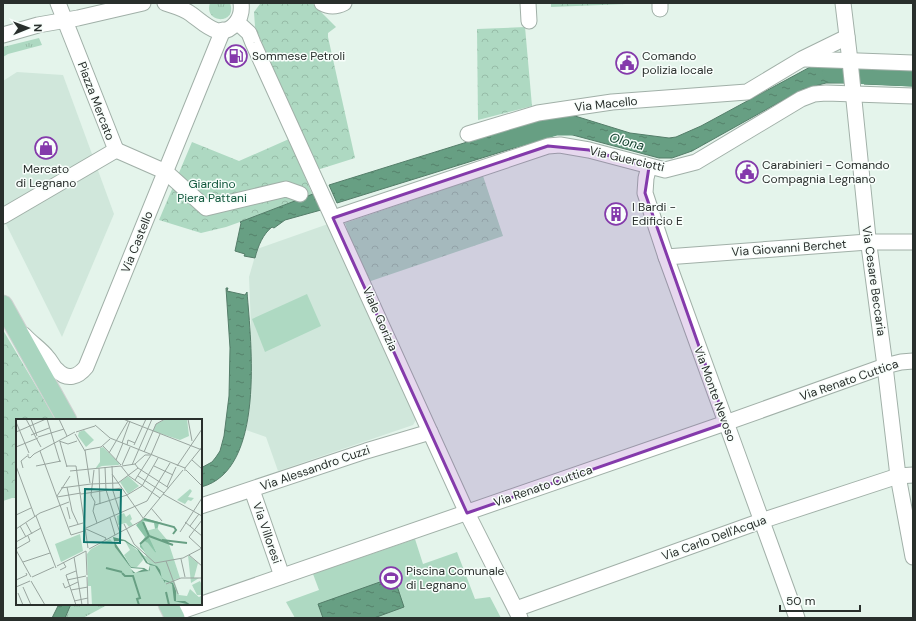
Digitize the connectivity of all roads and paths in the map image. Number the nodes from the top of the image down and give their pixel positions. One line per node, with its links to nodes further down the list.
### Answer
1 (58, 3): 10 (street, Piazza Mercato)
2 (143, 3): 10 (street)
3 (165, 3): 12 (street)
4 (198, 3): 12 (street)
5 (322, 3): 6 (street)
6 (344, 3)
7 (528, 3): 11 (street)
8 (843, 3): 15 (street, Via Cesare Beccaria)
9 (243, 10): 13 (street); 27 (street, Viale Gorizia)
10 (65, 20): 14 (street); 22 (street, Piazza Mercato)
11 (529, 21)
12 (202, 23): 13 (street)
13 (223, 30): 24 (street, Via Castello)
14 (3, 35)
15 (847, 37): 16 (street); 17 (street, Via Cesare Beccaria)
16 (802, 59): 17 (street); 21 (street, Via Macello)
17 (850, 63): 18 (street); 19 (street, Via Cesare Beccaria)
18 (913, 63)
19 (853, 91): 20 (street, Via Guerciotti); 23 (street, Via Guerciotti); 28 (street, Via Cesare Beccaria)
20 (913, 96)
21 (468, 134)
22 (116, 150): 24 (street); 26 (street, Piazza Mercato)
23 (649, 167): 27 (street, Via Guerciotti); 30 (street, Via Monte Nevoso)
24 (166, 172): 25 (street); 32 (street, Via Castello)
25 (300, 194)
26 (3, 216)
27 (333, 218): 37 (street, Viale Gorizia)
28 (868, 242): 29 (street, Via Giovanni Berchet); 30 (street, Via Giovanni Berchet); 34 (street, Via Cesare Beccaria)
29 (913, 242)
30 (666, 257): 36 (street, Via Monte Nevoso)
31 (3, 305): 32 (main road)
32 (17, 328): 35 (main road)
33 (913, 361): 34 (street, Via Renato Cuttica)
34 (885, 366): 36 (street, Via Renato Cuttica); 38 (street, Via Cesare Beccaria)
35 (66, 419)
36 (726, 422): 41 (street, Via Renato Cuttica); 42 (street, Via Monte Nevoso)
37 (430, 432): 39 (street, Via Alessandro Cuzzi); 41 (street, Viale Gorizia)
38 (906, 476): 42 (street, Via Carlo Dell'Acqua); 43 (street, Via Cesare Beccaria)
39 (252, 490): 40 (street, Via Alessandro Cuzzi); 44 (street, Via Villoresi)
40 (202, 506)
41 (467, 513): 44 (street, Via Renato Cuttica); 48 (street, Viale Gorizia)
42 (761, 521): 48 (street, Via Carlo Dell'Acqua); 49 (street, Via Monte Nevoso)
43 (913, 557)
44 (282, 576): 45 (street, Via Renato Cuttica)
45 (202, 602)
46 (193, 605): 47 (street, Via Renato Cuttica)
47 (172, 612)
48 (518, 614)
49 (796, 618)

